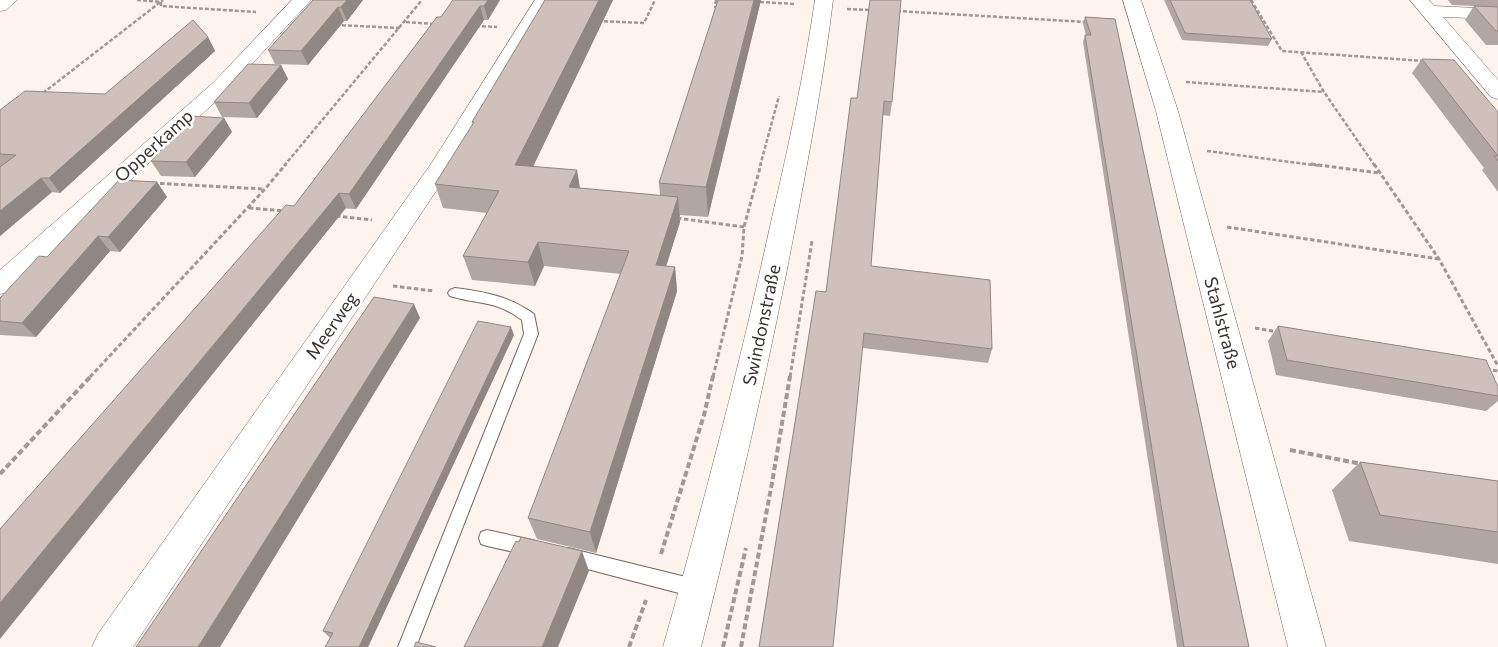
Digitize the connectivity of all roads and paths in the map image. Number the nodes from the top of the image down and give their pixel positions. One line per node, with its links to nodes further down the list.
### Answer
1 (8, 0): 13 (street)
2 (137, 0): 9 (path)
3 (422, 0): 21 (path)
4 (544, 0): 27 (street, Meerweg)
5 (655, 0): 20 (path)
6 (716, 0): 15 (path)
7 (1132, 0): 32 (street, Stahlstraße)
8 (1251, 0): 29 (path)
9 (162, 1): 14 (path); 36 (path)
10 (760, 2): 18 (path)
11 (834, 4): 16 (path); 63 (street, Swindonstraße)
12 (1424, 5): 19 (street); 34 (street)
13 (0, 6)
14 (296, 7): 39 (street, Opperkamp)
15 (720, 7)
16 (878, 10)
17 (888, 11): 22 (path)
18 (795, 13)
19 (1498, 14)
20 (595, 20)
21 (405, 22): 23 (path); 26 (path)
22 (1093, 23)
23 (443, 24)
24 (336, 25): 26 (path)
25 (471, 26): 27 (path)
26 (400, 28): 40 (path)
27 (527, 29): 45 (street, Meerweg)
28 (1259, 30): 29 (path)
29 (1269, 30): 30 (path)
30 (1300, 52): 31 (path); 33 (path)
31 (1426, 61)
32 (1158, 80): 33 (path); 37 (street, Stahlstraße)
33 (1324, 92): 38 (path)
34 (1498, 93)
35 (779, 95): 47 (path)
36 (38, 98)
37 (1176, 147): 38 (path); 46 (street, Stahlstraße)
38 (1380, 173): 48 (path)
39 (116, 180): 40 (path); 50 (street, Opperkamp)
40 (265, 189): 41 (path)
41 (248, 208): 42 (path); 60 (path)
42 (287, 211)
43 (335, 216): 45 (path)
44 (674, 218): 47 (path)
45 (403, 223): 49 (street, Meerweg)
46 (1196, 223): 48 (path); 53 (street, Stahlstraße)
47 (744, 227): 62 (path)
48 (1439, 259): 55 (path)
49 (362, 283): 51 (path); 64 (street, Meerweg)
50 (0, 286)
51 (455, 293): 65 (lane)
52 (802, 302): 68 (path)
53 (1222, 322): 54 (path); 58 (street, Stahlstraße)
54 (1279, 332)
55 (1498, 366)
56 (1479, 367): 57 (path)
57 (1498, 371)
58 (1254, 444): 59 (path); 69 (street, Stahlstraße)
59 (1371, 466)
60 (0, 474)
61 (487, 538): 62 (lane)
62 (654, 577): 63 (lane); 66 (path)
63 (698, 589): 67 (street, Swindonstraße)
64 (111, 647)
65 (407, 647)
66 (629, 647)
67 (682, 647)
68 (740, 647)
69 (1307, 647)

